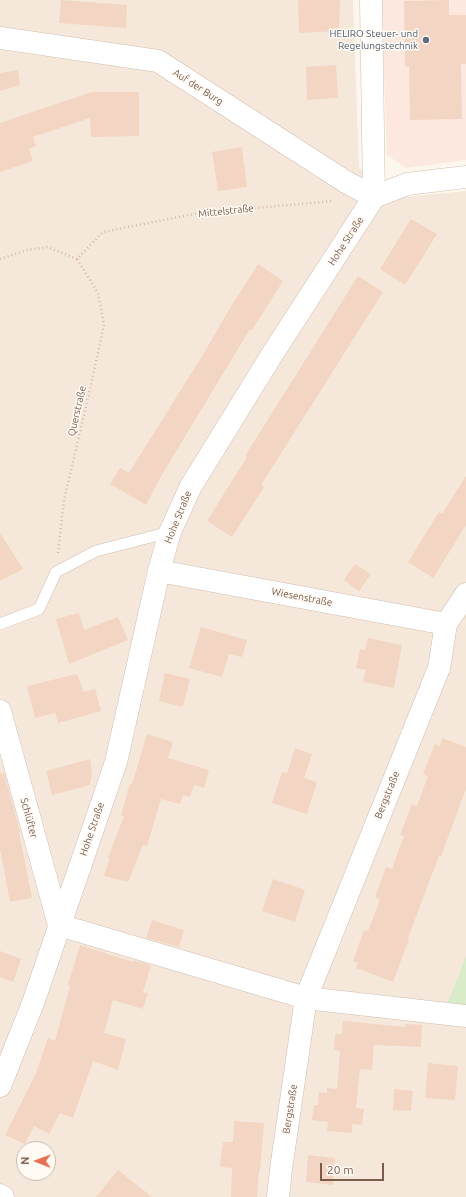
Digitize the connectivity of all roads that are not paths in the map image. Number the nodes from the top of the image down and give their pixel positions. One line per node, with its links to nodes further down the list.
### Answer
1 (371, 0): 4 (street)
2 (0, 38): 4 (street, Auf der Burg)
3 (466, 176): 4 (street)
4 (374, 198): 5 (street, Hohe Straße)
5 (170, 532): 6 (street, Hohe Straße); 8 (lane)
6 (159, 571): 9 (street, Wiesenstraße); 11 (street, Hohe Straße)
7 (466, 594): 9 (street, Bergstraße)
8 (0, 624)
9 (446, 624): 12 (street, Bergstraße)
10 (0, 711): 11 (street, Schlüfter)
11 (59, 925): 12 (street); 14 (street, Hohe Straße)
12 (306, 998): 13 (street); 17 (street, Bergstraße)
13 (466, 1016)
14 (0, 1086)
15 (0, 1195): 16 (street)
16 (3, 1197)
17 (278, 1197)

